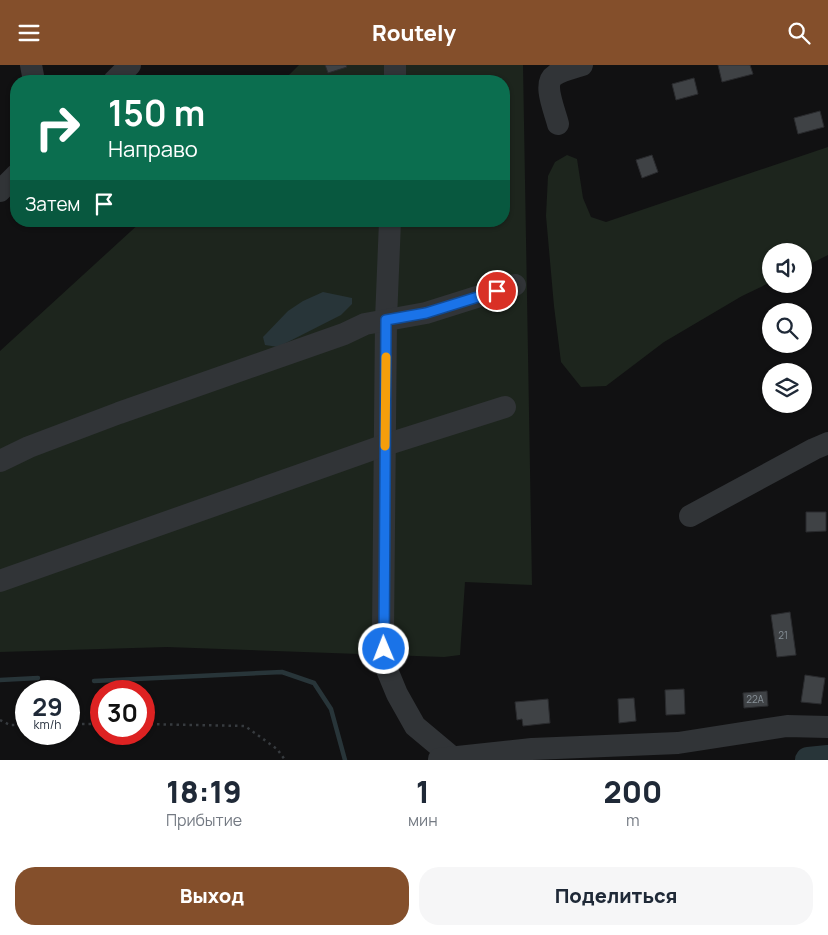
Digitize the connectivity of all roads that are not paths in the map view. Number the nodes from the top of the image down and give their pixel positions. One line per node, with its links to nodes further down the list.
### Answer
1 (130, 65): 3 (street)
2 (582, 65): 4 (street)
3 (120, 75)
4 (558, 124)
5 (10, 181): 6 (street)
6 (0, 191)
7 (390, 227): 9 (street)
8 (515, 285): 9 (street)
9 (386, 320): 12 (street); 13 (street)
10 (505, 407): 12 (street)
11 (828, 443): 14 (street)
12 (385, 445): 15 (street); 17 (street)
13 (0, 461)
14 (690, 516)
15 (0, 581)
16 (828, 727): 17 (street)
17 (444, 759)

